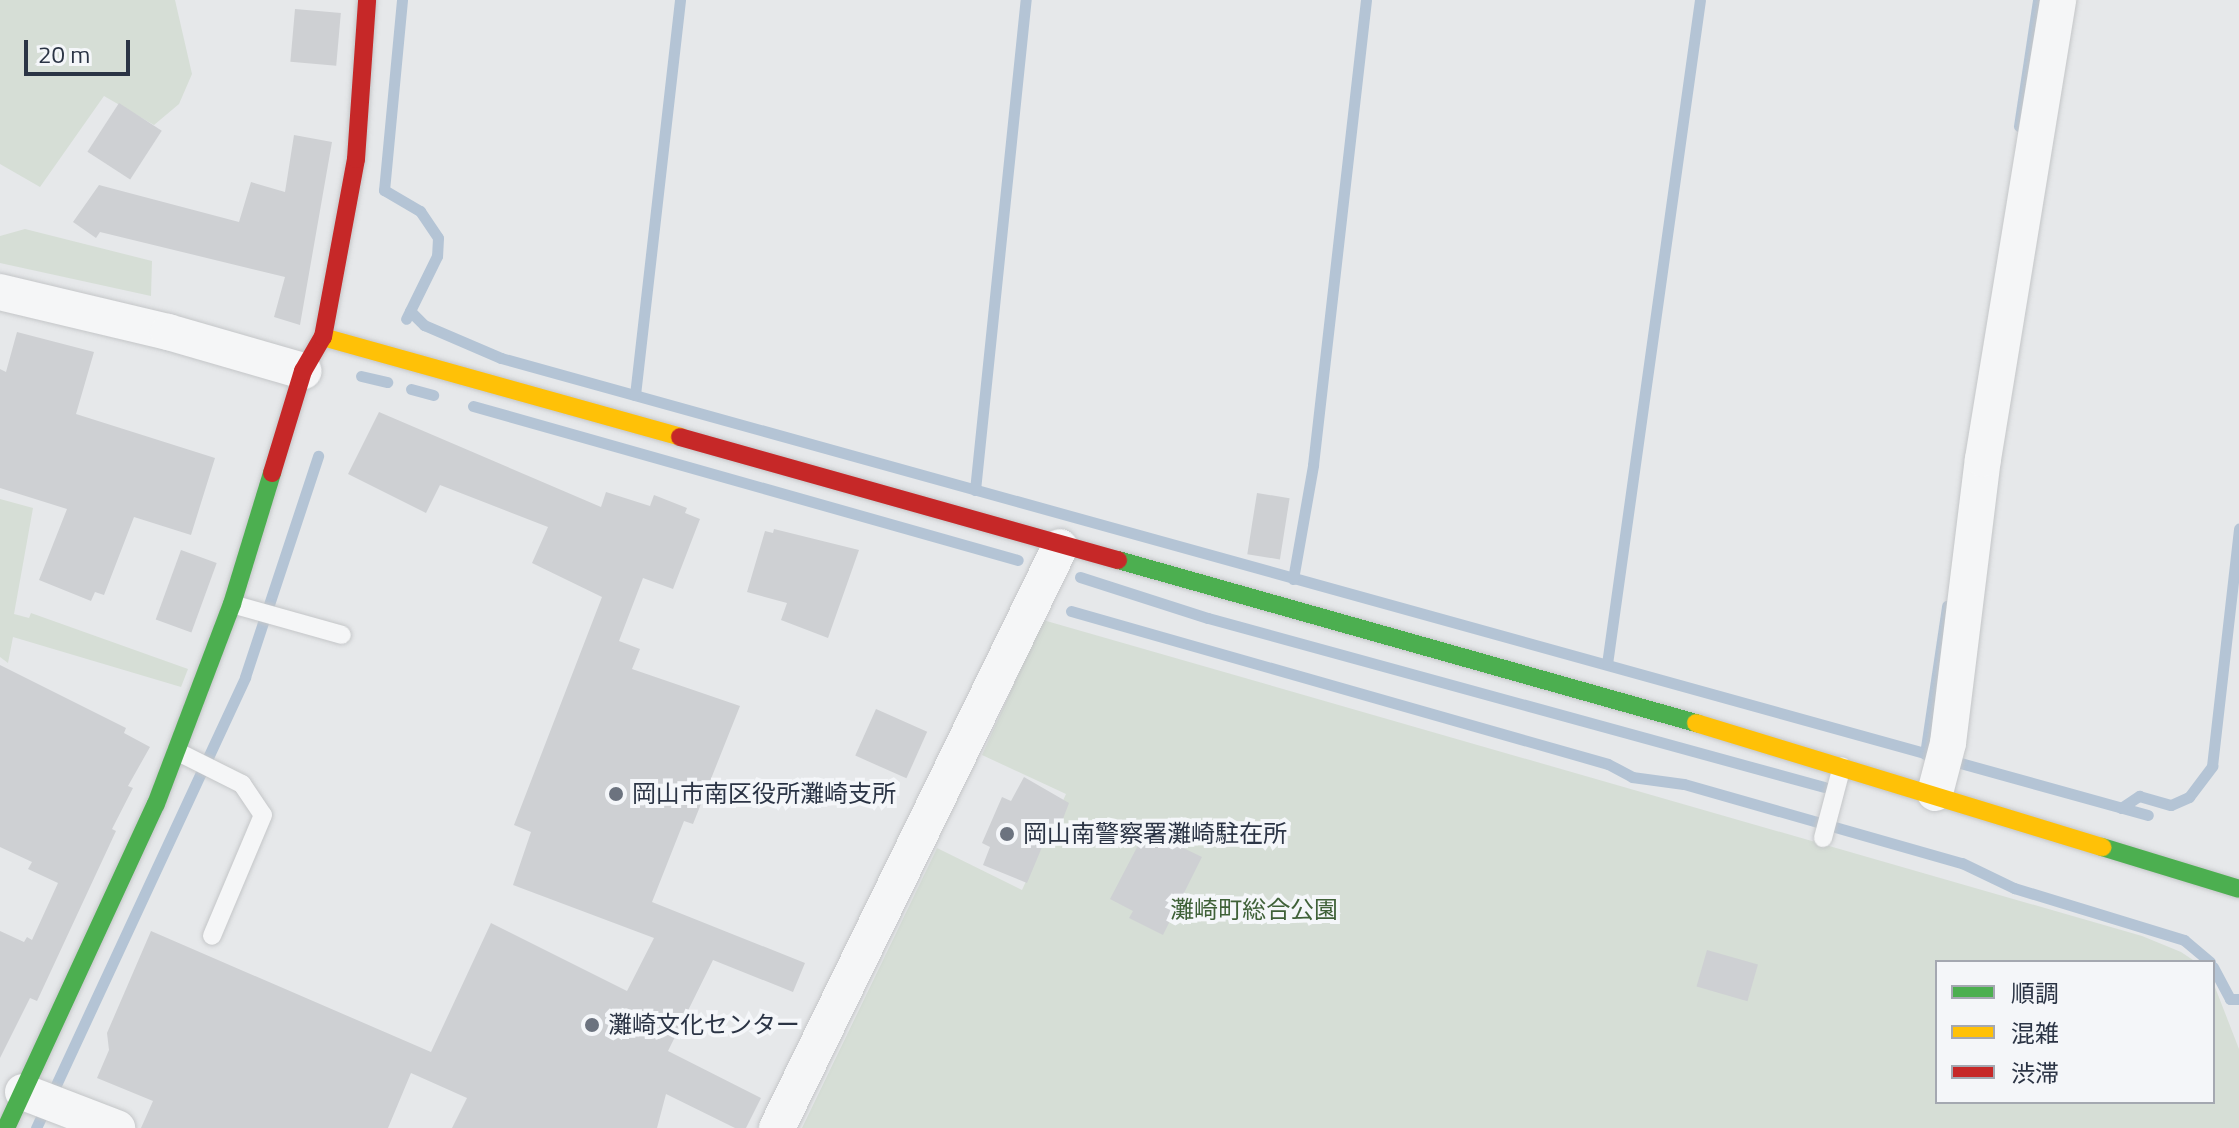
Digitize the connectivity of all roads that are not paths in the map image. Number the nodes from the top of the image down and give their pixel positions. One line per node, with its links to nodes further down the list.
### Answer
1 (367, 0): 4 (street)
2 (2058, 0): 11 (street)
3 (0, 292): 5 (street)
4 (323, 337): 5 (street); 6 (street)
5 (303, 371): 7 (street)
6 (1060, 547): 10 (street); 18 (street)
7 (232, 604): 8 (lane); 9 (street)
8 (342, 635)
9 (176, 751): 14 (lane); 15 (street)
10 (1842, 766): 11 (street); 12 (lane)
11 (1940, 771): 13 (street)
12 (1823, 838)
13 (2239, 889)
14 (212, 936)
15 (40, 1099): 16 (street); 17 (street)
16 (6, 1128)
17 (117, 1128)
18 (777, 1128)

